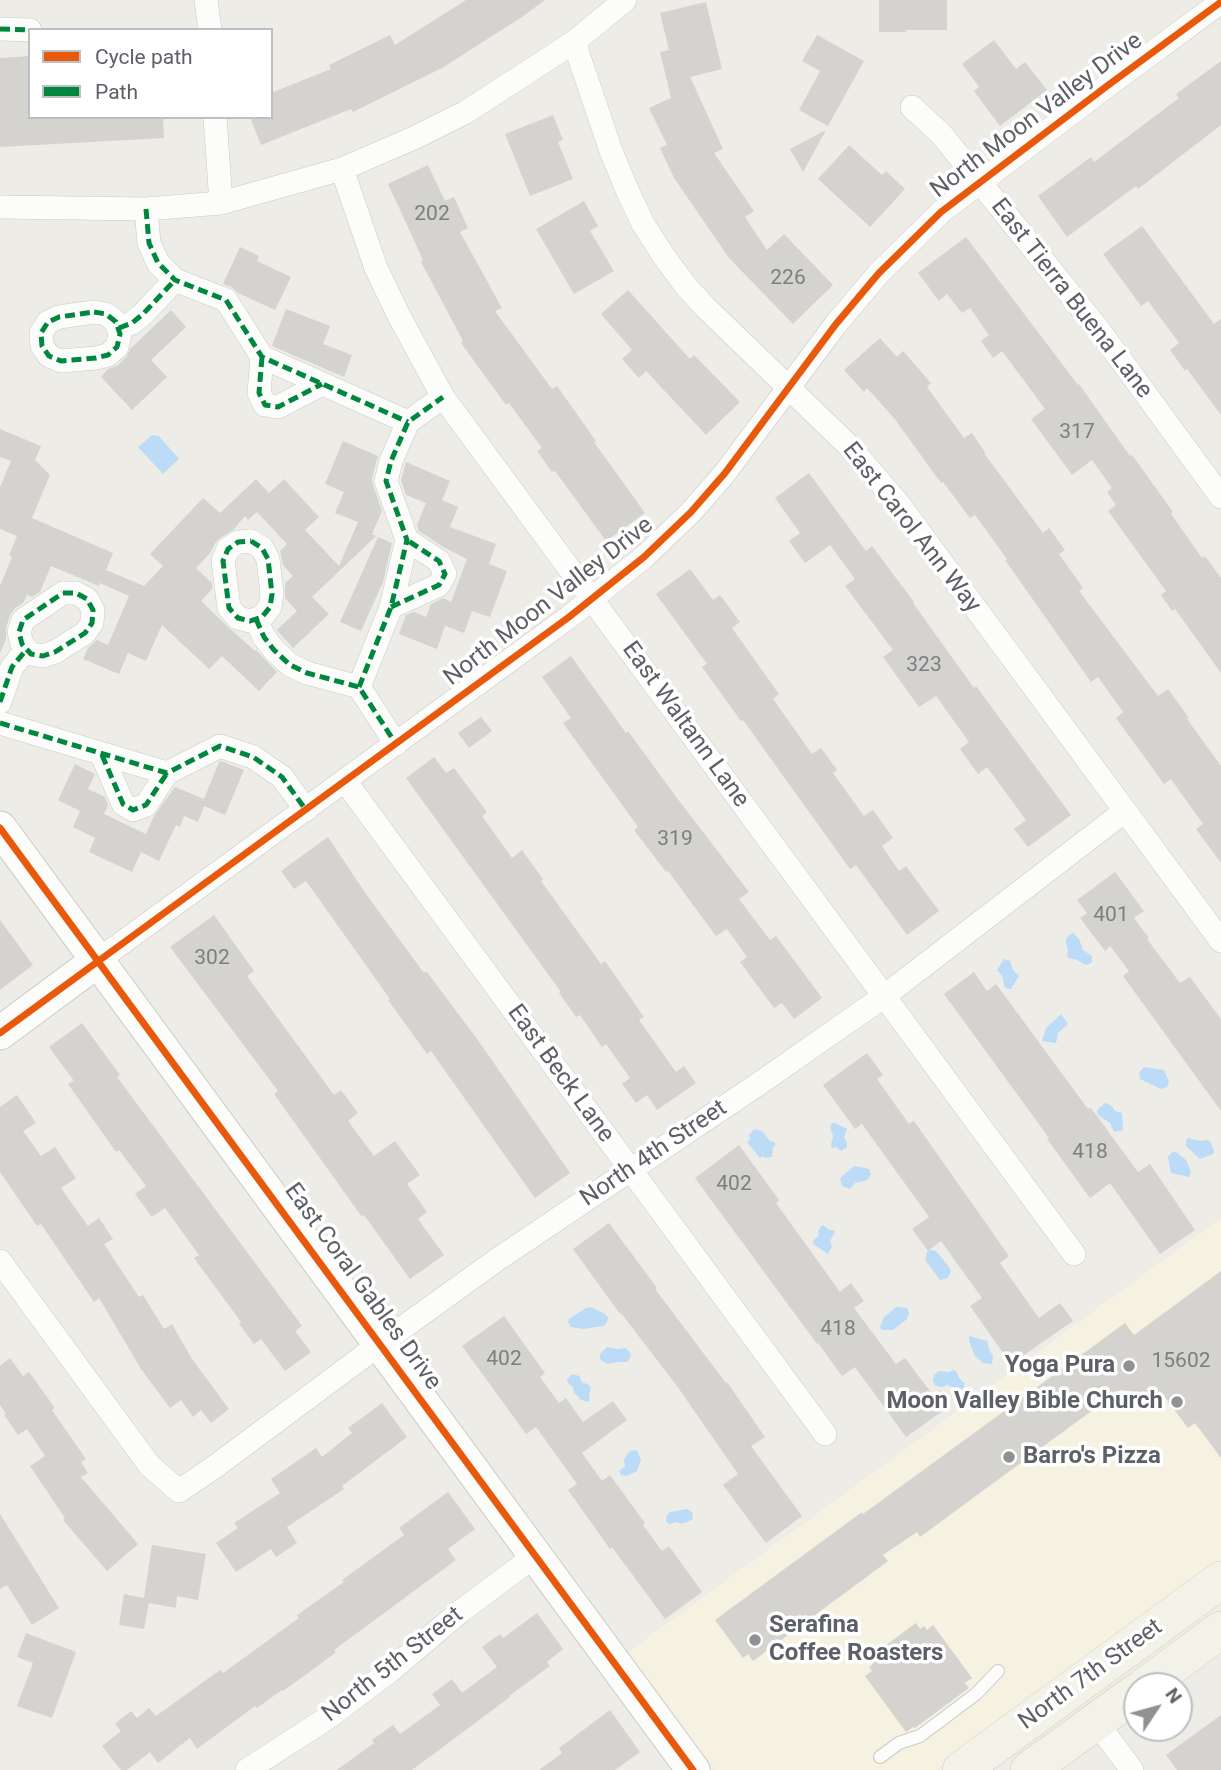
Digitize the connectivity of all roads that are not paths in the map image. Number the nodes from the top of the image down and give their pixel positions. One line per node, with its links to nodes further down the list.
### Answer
1 (206, 0): 4 (street)
2 (625, 0): 7 (street)
3 (1221, 2): 11 (street, North Moon Valley Drive)
4 (210, 28)
5 (0, 29): 6 (street)
6 (28, 30)
7 (574, 43): 10 (street); 19 (street, East Carol Ann Way)
8 (912, 107): 11 (street, East Tierra Buena Lane)
9 (215, 119): 12 (street)
10 (342, 169): 12 (street); 20 (street, East Waltann Lane)
11 (980, 182): 19 (street, North Moon Valley Drive); 22 (street, East Tierra Buena Lane)
12 (221, 203): 14 (street)
13 (0, 207): 14 (street)
14 (146, 209): 15 (street)
15 (175, 280): 16 (street); 17 (street)
16 (119, 328)
17 (262, 357): 18 (street); 18 (street)
18 (322, 384): 21 (street)
19 (789, 387): 24 (street, North Moon Valley Drive); 36 (street, East Carol Ann Way)
20 (443, 397): 21 (street); 24 (street, East Waltann Lane)
21 (408, 422): 23 (street)
22 (1221, 498)
23 (407, 541): 25 (street); 25 (street)
24 (592, 598): 31 (street, North Moon Valley Drive); 40 (street, East Waltann Lane)
25 (391, 607): 28 (street)
26 (256, 619): 28 (street)
27 (26, 650): 29 (street)
28 (359, 687): 31 (street)
29 (0, 702)
30 (0, 723): 32 (street)
31 (396, 744): 34 (street, North Moon Valley Drive)
32 (102, 755): 33 (street); 33 (street)
33 (167, 773): 35 (street)
34 (345, 781): 35 (street, North Moon Valley Drive); 42 (street, East Beck Lane)
35 (306, 810): 39 (street, North Moon Valley Drive)
36 (1125, 811): 38 (street, East Carol Ann Way); 40 (street, North 4th Street)
37 (0, 828): 39 (street, East Coral Gables Drive)
38 (1221, 942)
39 (97, 961): 41 (street, North Moon Valley Drive); 45 (street, East Coral Gables Drive)
40 (883, 997): 42 (street, North 4th Street); 43 (street, East Waltann Lane)
41 (0, 1033)
42 (630, 1170): 45 (street, North 4th Street); 46 (street, East Beck Lane)
43 (1074, 1255)
44 (0, 1261): 45 (street, North 4th Street)
45 (380, 1344): 47 (street, East Coral Gables Drive)
46 (825, 1434)
47 (536, 1555): 55 (street, East Coral Gables Drive); 56 (street, North 5th Street)
48 (1221, 1580): 57 (main road, North 7th Street)
49 (1221, 1630): 51 (main road, North 7th Street)
50 (998, 1671): 54 (lane)
51 (1164, 1672)
52 (1123, 1702): 53 (main road, North 7th Street)
53 (1096, 1722): 58 (main road, North 7th Street); 59 (street)
54 (880, 1757)
55 (691, 1769)
56 (247, 1770)
57 (961, 1770)
58 (1029, 1770)
59 (1132, 1770)

